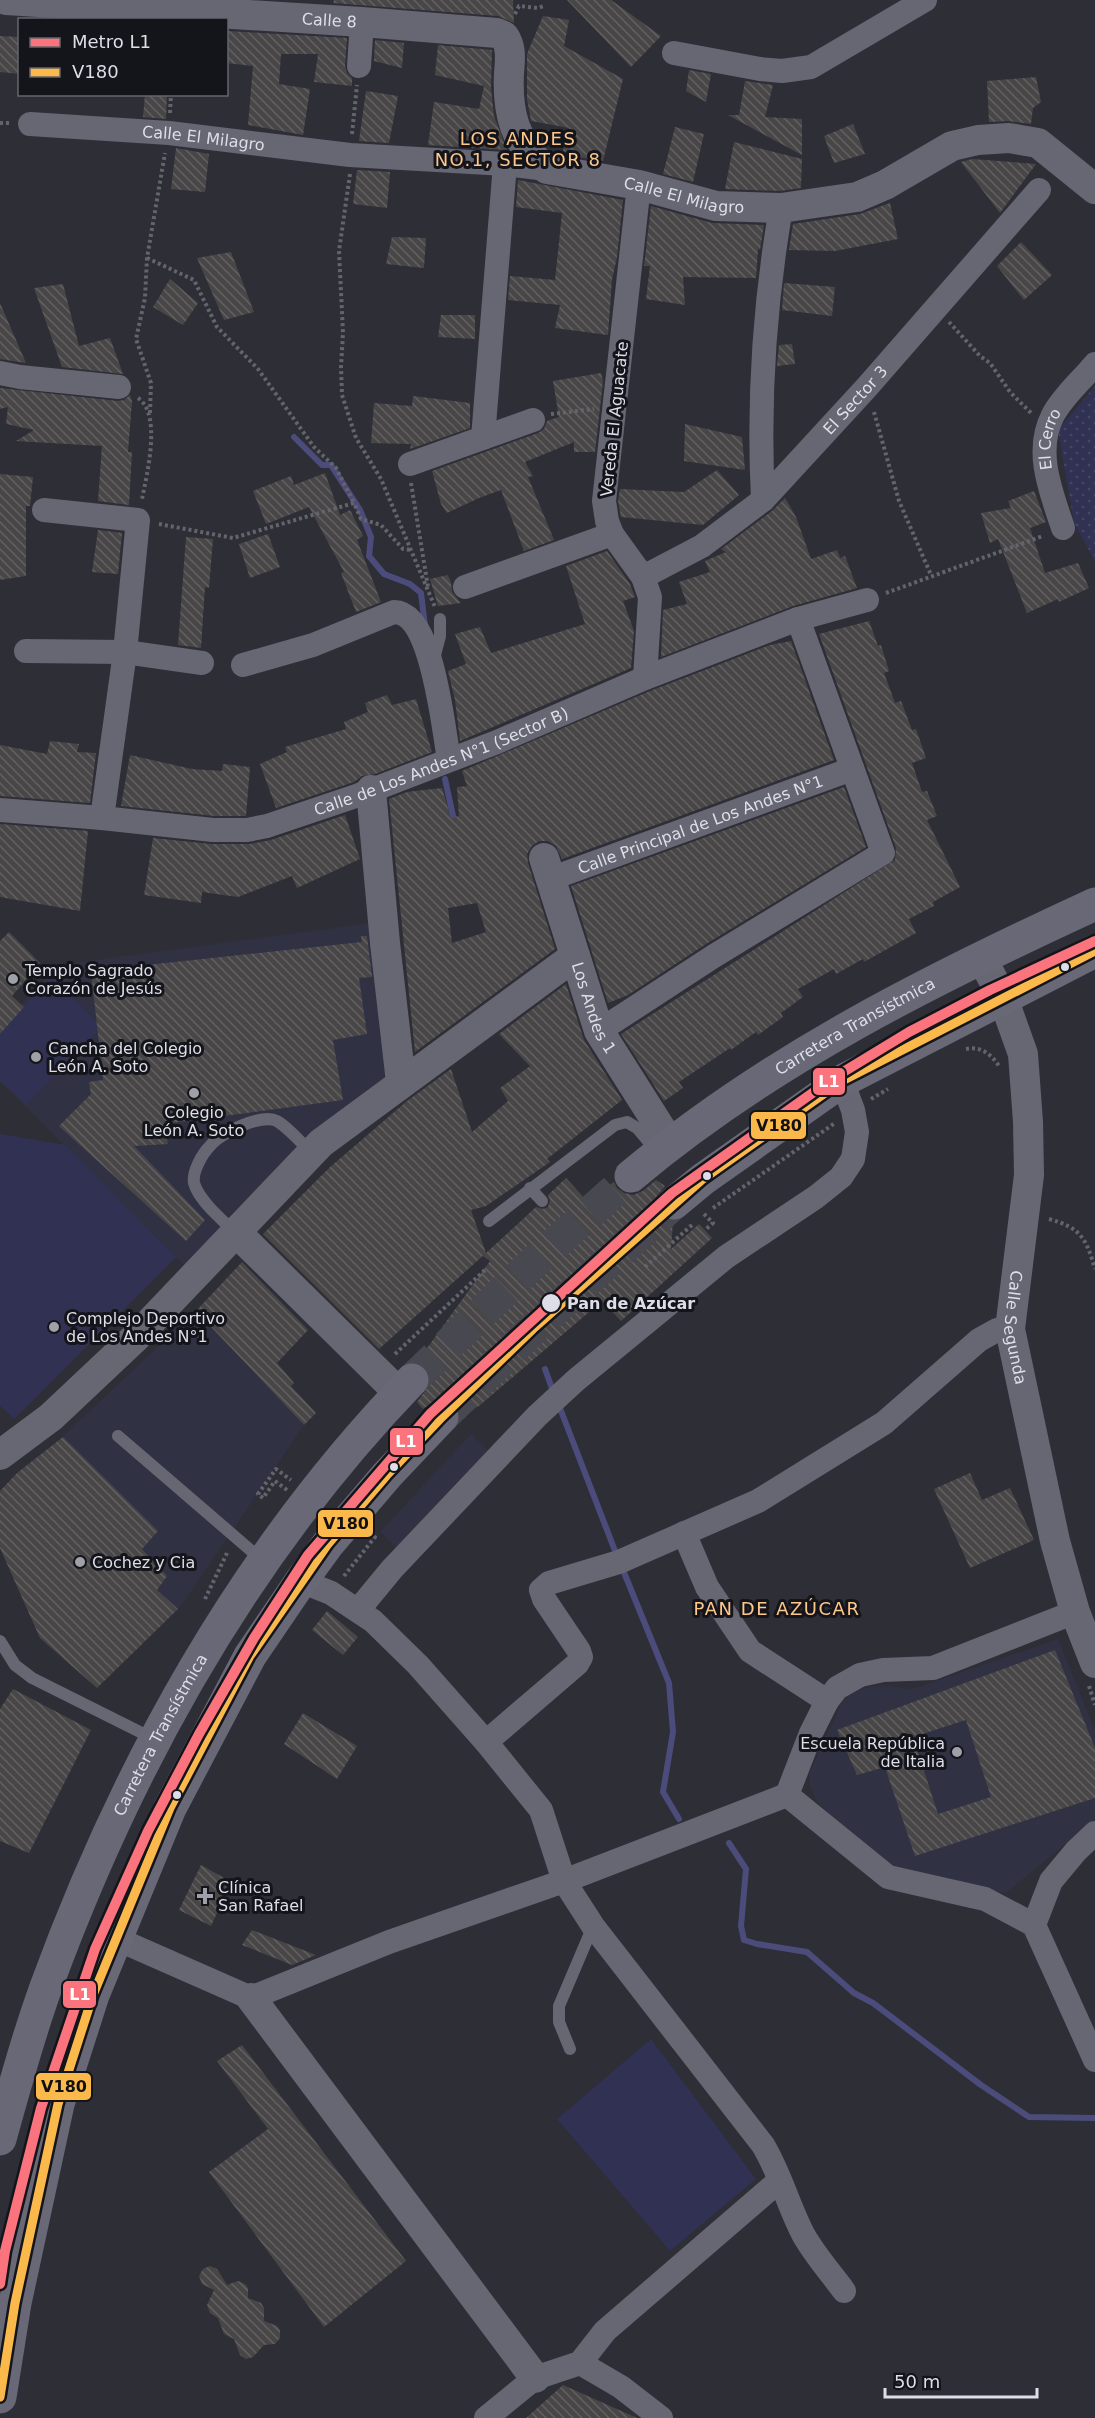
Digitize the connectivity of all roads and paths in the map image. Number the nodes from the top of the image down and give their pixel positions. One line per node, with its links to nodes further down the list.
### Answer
1 (6, 0): 3 (street, Calle 8)
2 (925, 0): 4 (street)
3 (362, 22): 5 (street); 10 (street, Calle 8)
4 (674, 53)
5 (359, 66): 8 (path)
6 (30, 124): 7 (street, Calle El Milagro)
7 (169, 133): 8 (street, Calle El Milagro); 15 (path)
8 (350, 155): 9 (street, Calle El Milagro); 33 (path)
9 (505, 164): 10 (street, Calle El Milagro); 25 (street)
10 (547, 169): 11 (street, Calle El Milagro)
11 (639, 185): 14 (street, Calle El Milagro); 21 (street, Vereda El Aguacate)
12 (1095, 189): 14 (street, Calle El Milagro)
13 (1039, 190): 16 (street, El Sector 3)
14 (781, 208): 27 (street)
15 (147, 258): 22 (path); 28 (path)
16 (934, 310): 20 (street, El Sector 3); 24 (path)
17 (1095, 364): 24 (street, El Cerro)
18 (0, 373): 19 (street)
19 (119, 387): 22 (path)
20 (867, 387): 27 (street, El Sector 3); 34 (path)
21 (614, 410): 23 (path); 32 (street, Vereda El Aguacate)
22 (150, 414): 30 (path)
23 (533, 420): 25 (street)
24 (1047, 430): 31 (street, El Cerro)
25 (483, 438): 26 (street)
26 (410, 464): 38 (path)
27 (763, 500): 35 (street, El Sector 3)
28 (354, 503): 30 (path); 33 (path)
29 (44, 510): 30 (street)
30 (138, 520): 41 (street)
31 (1063, 528): 34 (path)
32 (612, 534): 35 (street, Vereda El Aguacate); 36 (street)
33 (411, 550): 38 (path)
34 (931, 575): 37 (path)
35 (643, 577): 45 (street, Vereda El Aguacate)
36 (465, 587)
37 (867, 600): 39 (street, Calle de Los Andes N°1 (Sector B))
38 (440, 619): 44 (lane)
39 (798, 619): 45 (street, Calle de Los Andes N°1 (Sector B)); 47 (street)
40 (26, 651): 41 (street)
41 (125, 652): 42 (street); 50 (street)
42 (202, 663)
43 (243, 665): 44 (street)
44 (432, 667): 46 (street)
45 (645, 678): 46 (street, Calle de Los Andes N°1 (Sector B))
46 (449, 759): 48 (street, Calle de Los Andes N°1 (Sector B))
47 (852, 769): 51 (street, Calle Principal de Los Andes N°1); 57 (street)
48 (371, 790): 50 (street, Calle de Los Andes N°1 (Sector B)); 58 (street)
49 (0, 810): 50 (street, Calle de Los Andes N°1 (Sector B))
50 (102, 818)
51 (547, 869): 54 (street, Los Andes 1)
52 (1095, 904): 55 (main road, Carretera Transístmica)
53 (1095, 951): 56 (main road)
54 (575, 956): 57 (street, Los Andes 1); 58 (street)
55 (981, 957): 56 (street, Calle Segunda); 60 (main road, Carretera Transístmica)
56 (1003, 998): 59 (main road); 67 (street, Calle Segunda)
57 (599, 1031): 60 (street, Los Andes 1)
58 (401, 1082): 61 (street)
59 (847, 1096): 65 (main road); 66 (path); 86 (street)
60 (664, 1148): 62 (main road, Carretera Transístmica); 63 (lane)
61 (312, 1153): 70 (street); 70 (lane)
62 (631, 1176)
63 (530, 1188): 64 (lane); 68 (lane)
64 (542, 1201)
65 (674, 1203)
66 (704, 1214): 69 (path); 71 (path)
67 (1025, 1217): 73 (path); 74 (street, Calle Segunda)
68 (489, 1221)
69 (705, 1230)
70 (236, 1232): 75 (street); 78 (street)
71 (645, 1267)
72 (486, 1269): 75 (path)
73 (1095, 1269)
74 (1010, 1329): 81 (street); 87 (street, Calle Segunda)
75 (396, 1381): 83 (main road, Carretera Transístmica)
76 (442, 1417): 85 (main road)
77 (118, 1436): 83 (lane)
78 (5, 1444)
79 (276, 1469): 80 (path)
80 (275, 1481)
81 (684, 1533): 90 (street); 92 (street)
82 (360, 1546): 84 (path)
83 (262, 1560): 91 (main road, Carretera Transístmica)
84 (341, 1579)
85 (301, 1581): 86 (street); 98 (main road)
86 (359, 1610): 92 (street)
87 (1075, 1612): 89 (street, Calle Segunda); 90 (street)
88 (0, 1641): 91 (lane)
89 (1095, 1663)
90 (827, 1701): 93 (street)
91 (154, 1739): 102 (main road, Carretera Transístmica)
92 (486, 1742): 95 (street)
93 (787, 1794): 95 (street); 96 (street)
94 (1095, 1833): 96 (street)
95 (564, 1881): 97 (street); 99 (street)
96 (1034, 1925): 101 (street)
97 (592, 1926): 100 (lane); 103 (street)
98 (117, 1940): 99 (street); 107 (main road)
99 (251, 1998): 106 (street)
100 (570, 2049)
101 (1095, 2060)
102 (0, 2139)
103 (779, 2181): 104 (street); 105 (street)
104 (844, 2291)
105 (580, 2363): 106 (street); 109 (street)
106 (535, 2378): 108 (street)
107 (0, 2397)
108 (486, 2418)
109 (661, 2418)

